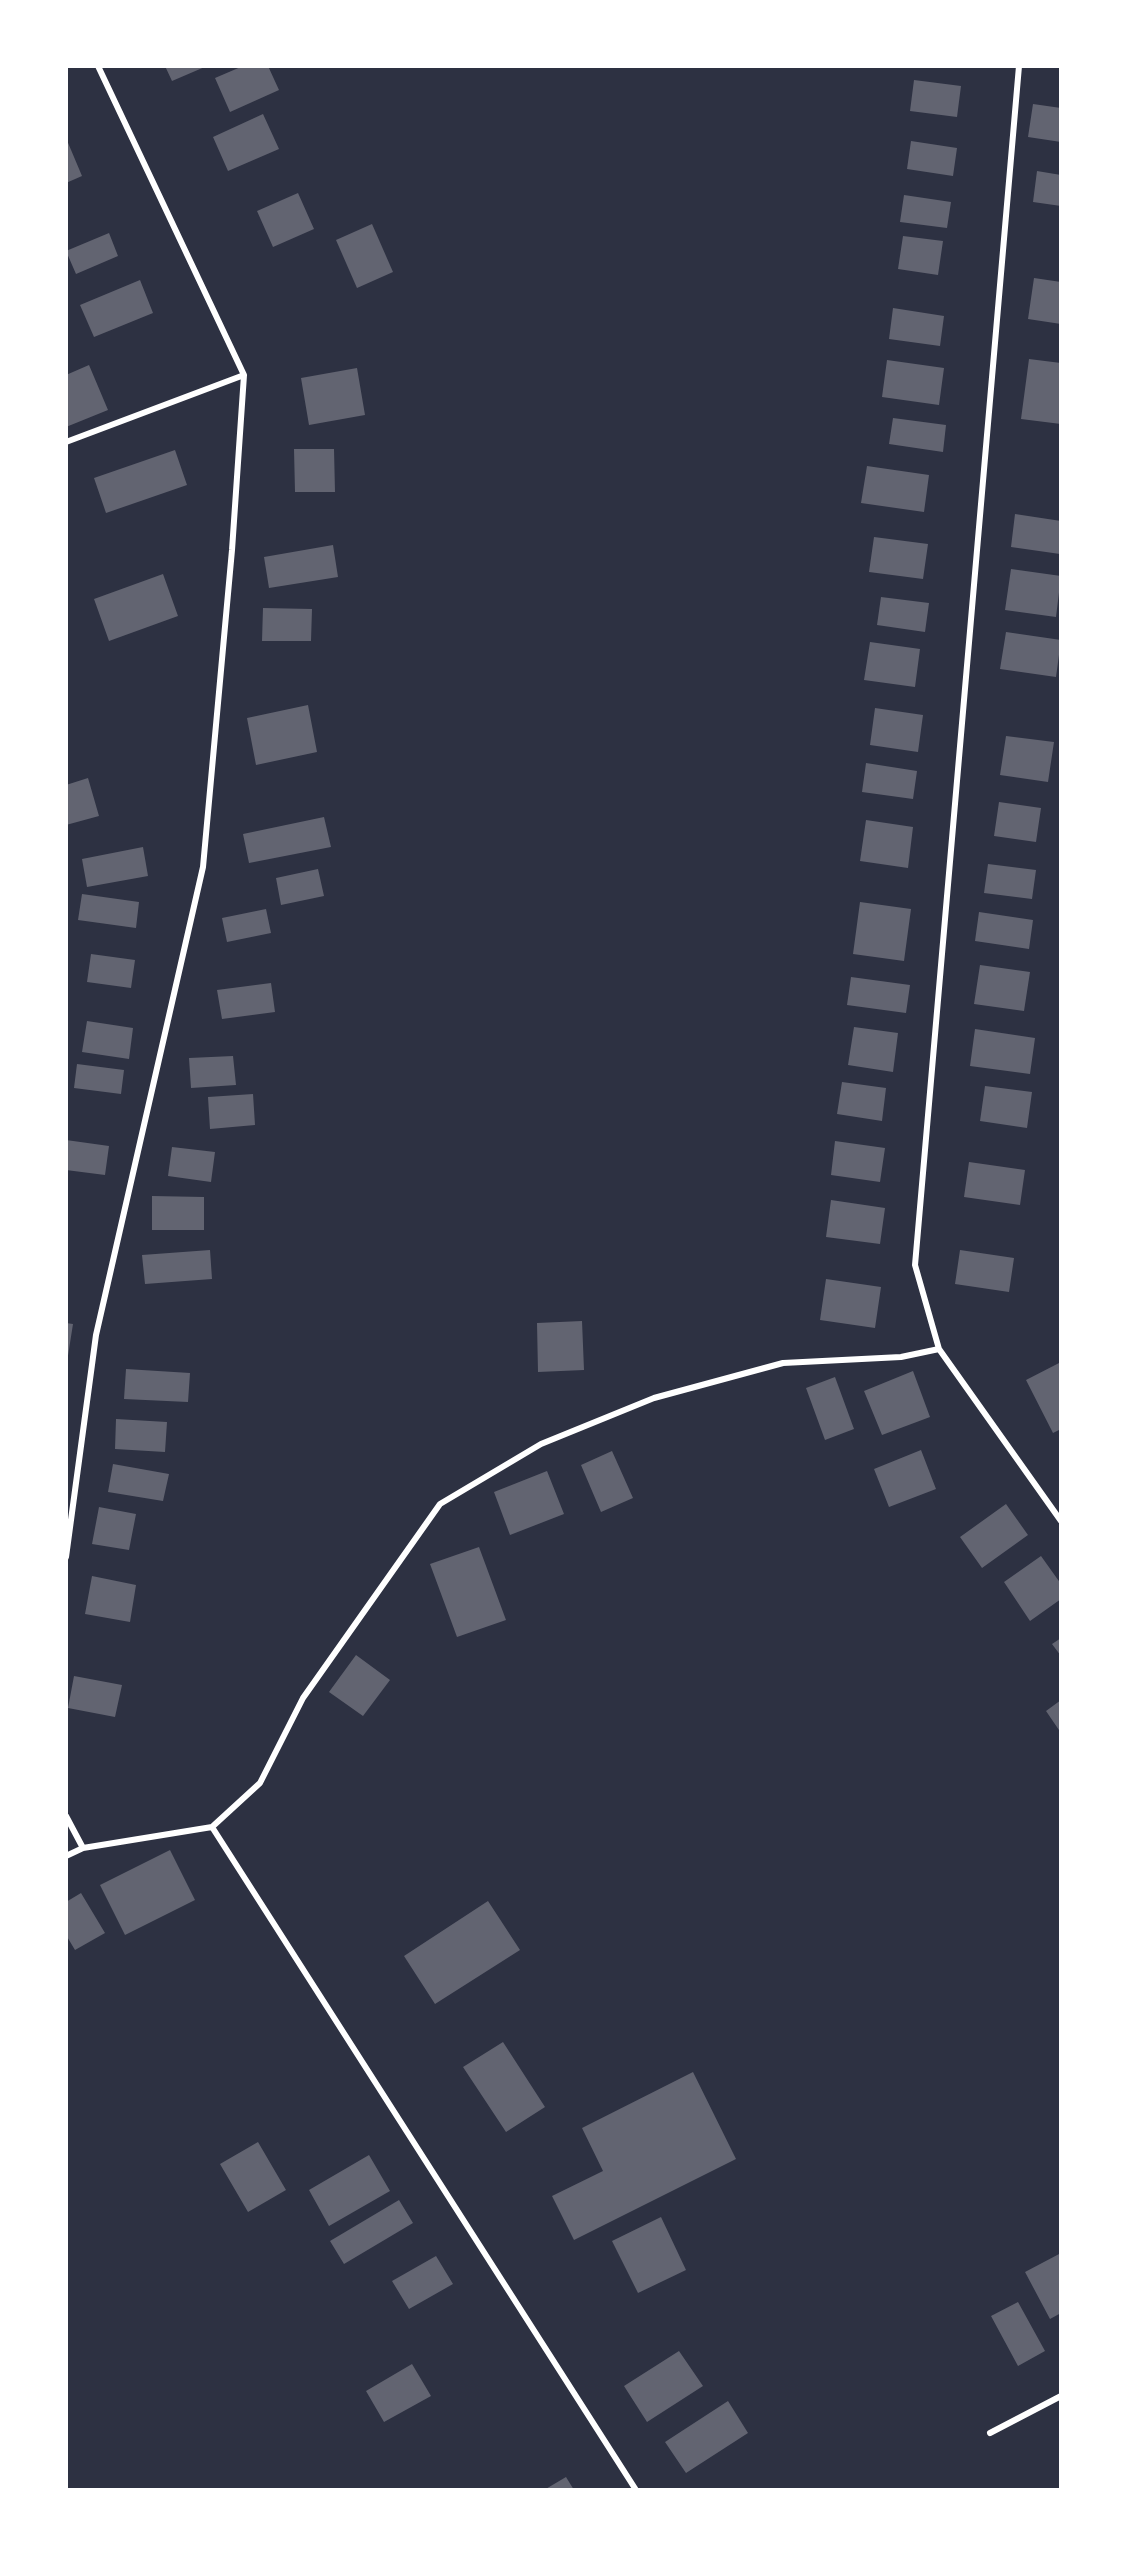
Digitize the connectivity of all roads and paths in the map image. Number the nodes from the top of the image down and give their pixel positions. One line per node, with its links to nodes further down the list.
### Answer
1 (98, 66): 3 (street)
2 (1019, 66): 5 (street)
3 (244, 375): 4 (street); 7 (street)
4 (66, 442)
5 (939, 1349): 6 (street); 9 (street)
6 (1061, 1521)
7 (66, 1557)
8 (66, 1815): 10 (street)
9 (212, 1827): 10 (street); 14 (street)
10 (83, 1848): 11 (street)
11 (66, 1856)
12 (1061, 2397): 13 (street)
13 (990, 2433)
14 (636, 2490)

